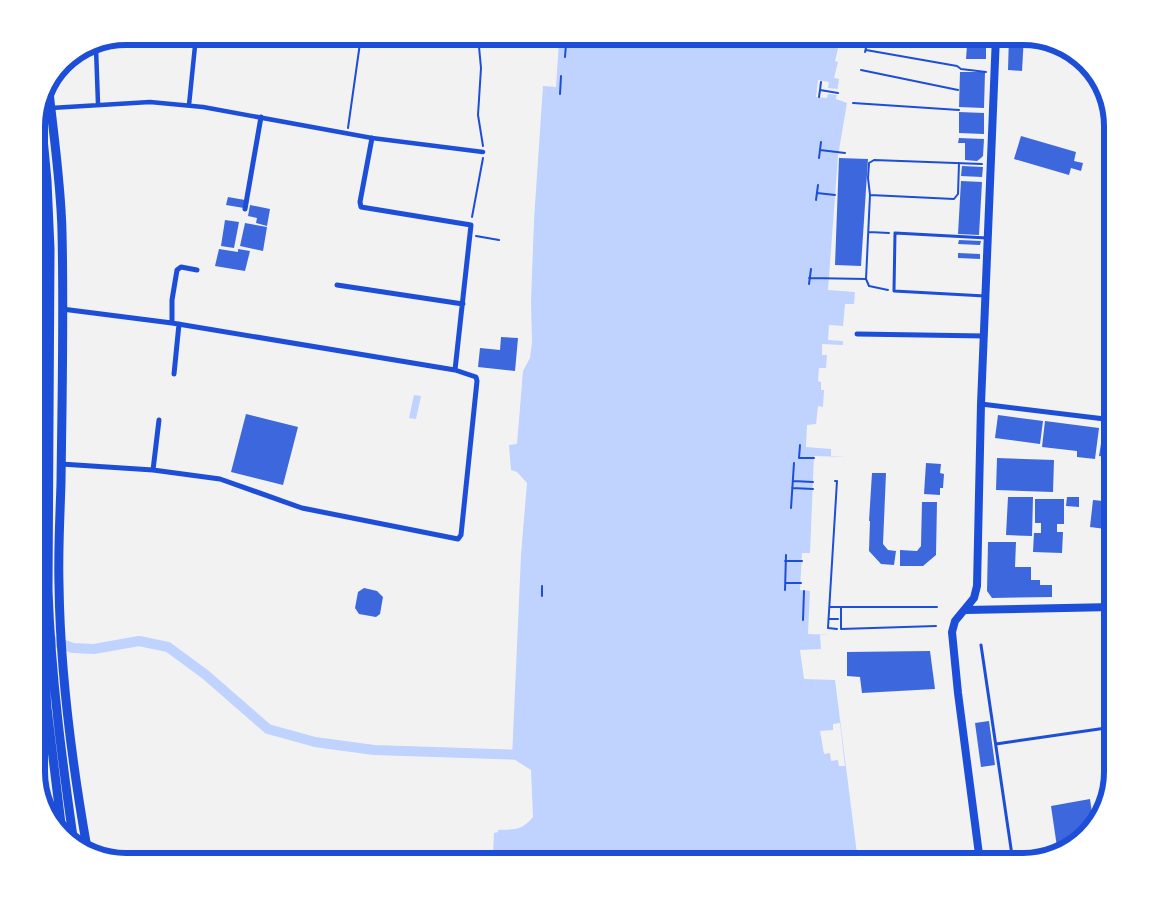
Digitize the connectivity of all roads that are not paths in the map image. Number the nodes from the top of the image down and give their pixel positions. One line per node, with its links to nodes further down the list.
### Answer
1 (195, 45): 6 (street)
2 (996, 45): 13 (street)
3 (96, 51): 5 (street)
4 (50, 99): 7 (main road)
5 (98, 104): 6 (street); 7 (street)
6 (189, 106): 8 (street)
7 (51, 108): 18 (main road)
8 (261, 117): 9 (street); 12 (street)
9 (372, 138): 10 (street); 17 (street)
10 (484, 152)
11 (45, 160): 44 (main road)
12 (245, 209)
13 (988, 238): 16 (street); 16 (lane)
14 (198, 270): 19 (street)
15 (337, 285): 17 (street)
16 (986, 296): 22 (street)
17 (463, 304): 23 (street)
18 (62, 309): 19 (street); 29 (main road)
19 (172, 323): 20 (street)
20 (179, 324): 23 (street); 24 (street)
21 (857, 334): 22 (street)
22 (985, 336): 25 (street)
23 (454, 370): 30 (street)
24 (174, 374)
25 (981, 404): 26 (street); 33 (street)
26 (1104, 419)
27 (159, 420): 30 (street)
28 (45, 462): 29 (main road)
29 (61, 464): 30 (street); 34 (main road)
30 (153, 470)
31 (1104, 607): 33 (street)
32 (45, 610): 34 (street)
33 (965, 610): 46 (street)
34 (60, 611): 45 (main road)
35 (981, 645): 40 (lane)
36 (45, 705): 39 (main road)
37 (1104, 728): 40 (lane)
38 (45, 732): 39 (street)
39 (50, 732): 42 (main road)
40 (996, 744): 47 (lane)
41 (54, 810): 42 (street)
42 (59, 810): 43 (main road)
43 (60, 819)
44 (72, 832)
45 (86, 843)
46 (979, 853)
47 (1012, 853)

